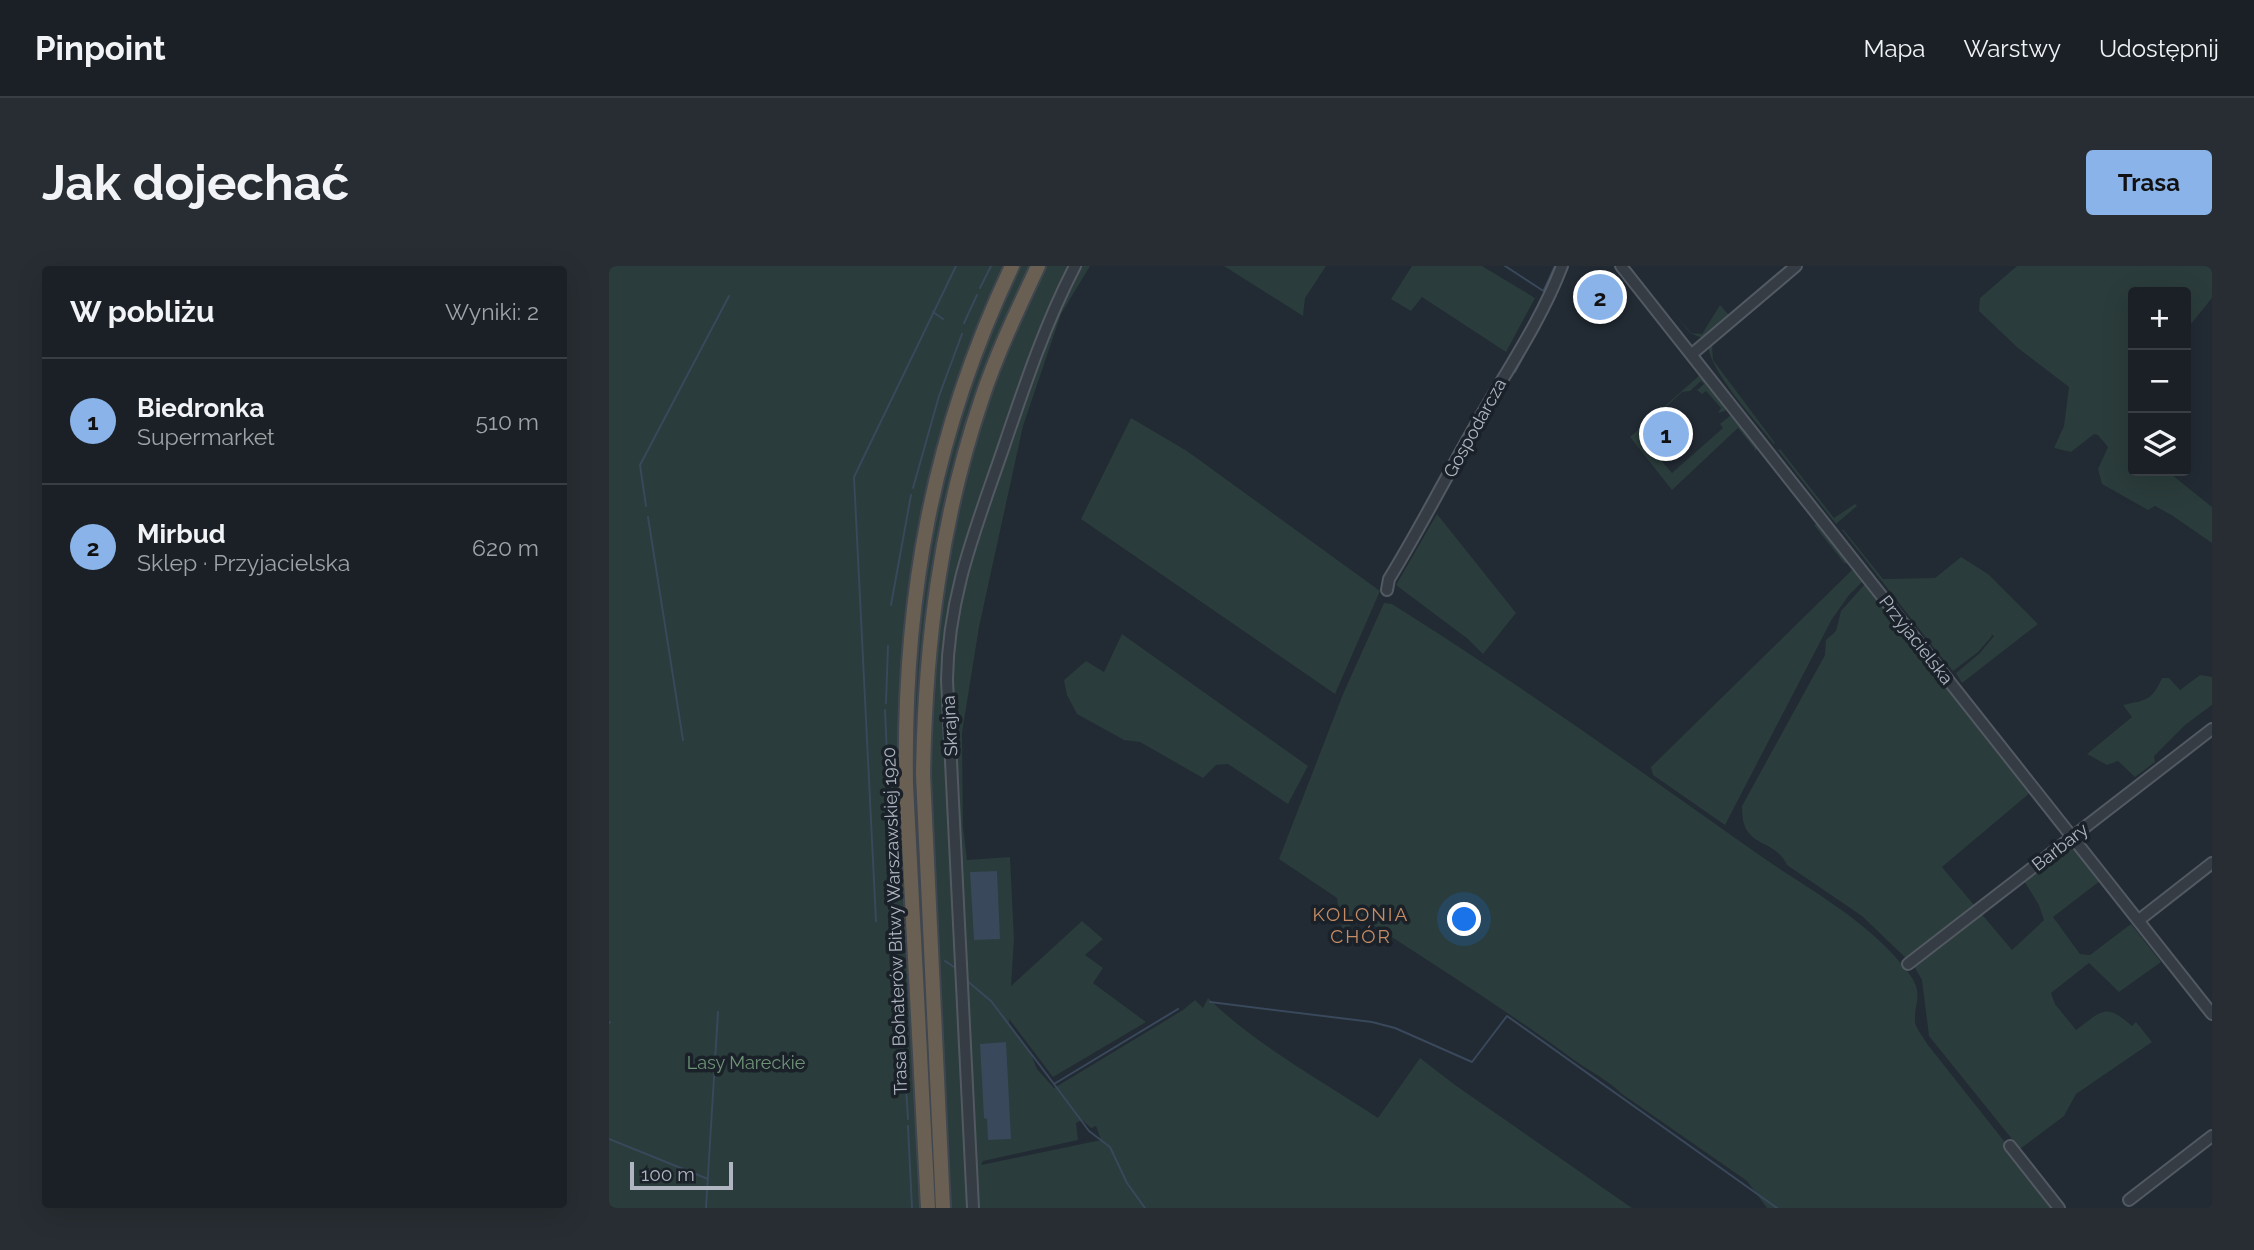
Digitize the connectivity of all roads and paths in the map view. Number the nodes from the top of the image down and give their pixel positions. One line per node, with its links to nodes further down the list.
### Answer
1 (1012, 266): 19 (highway, Trasa Bohaterów Bitwy Warszawskiej 1920)
2 (1038, 266): 20 (highway, Trasa Bohaterów Bitwy Warszawskiej 1920)
3 (1075, 266): 21 (street, Skrajna)
4 (1562, 266): 8 (street, Gospodarcza)
5 (1621, 266): 7 (street, Przyjacielska)
6 (1795, 266): 7 (street)
7 (1692, 354): 10 (street, Przyjacielska)
8 (1387, 590)
9 (2212, 729): 10 (street, Barbary)
10 (2073, 837): 12 (street, Przyjacielska); 13 (street, Barbary)
11 (2212, 863): 12 (street)
12 (2139, 920): 14 (street, Przyjacielska)
13 (1908, 964)
14 (2208, 1001): 15 (street, Przyjacielska)
15 (2212, 1014)
16 (2212, 1136): 18 (street)
17 (2010, 1146): 22 (street)
18 (2129, 1200)
19 (927, 1208)
20 (943, 1208)
21 (973, 1208)
22 (2059, 1208)

